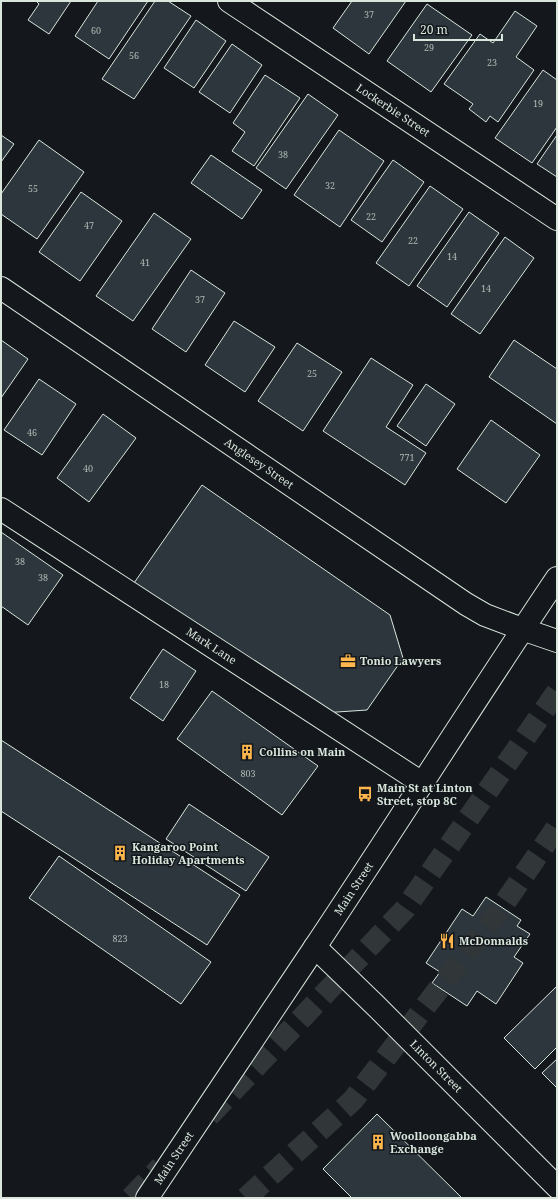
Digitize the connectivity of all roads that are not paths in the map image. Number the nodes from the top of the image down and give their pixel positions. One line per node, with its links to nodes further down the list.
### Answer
1 (229, 1): 2 (main road, Lockerbie Street)
2 (557, 219)
3 (1, 288): 6 (main road, Anglesey Street)
4 (1, 509): 8 (main road, Mark Lane)
5 (557, 578): 6 (main road, Main Street)
6 (522, 629): 7 (main road, Anglesey Street); 8 (main road, Main Street)
7 (557, 641)
8 (422, 783): 9 (main road, Main Street)
9 (315, 947): 10 (main road, Linton Street); 11 (main road, Main Street)
10 (557, 1187)
11 (147, 1198)

